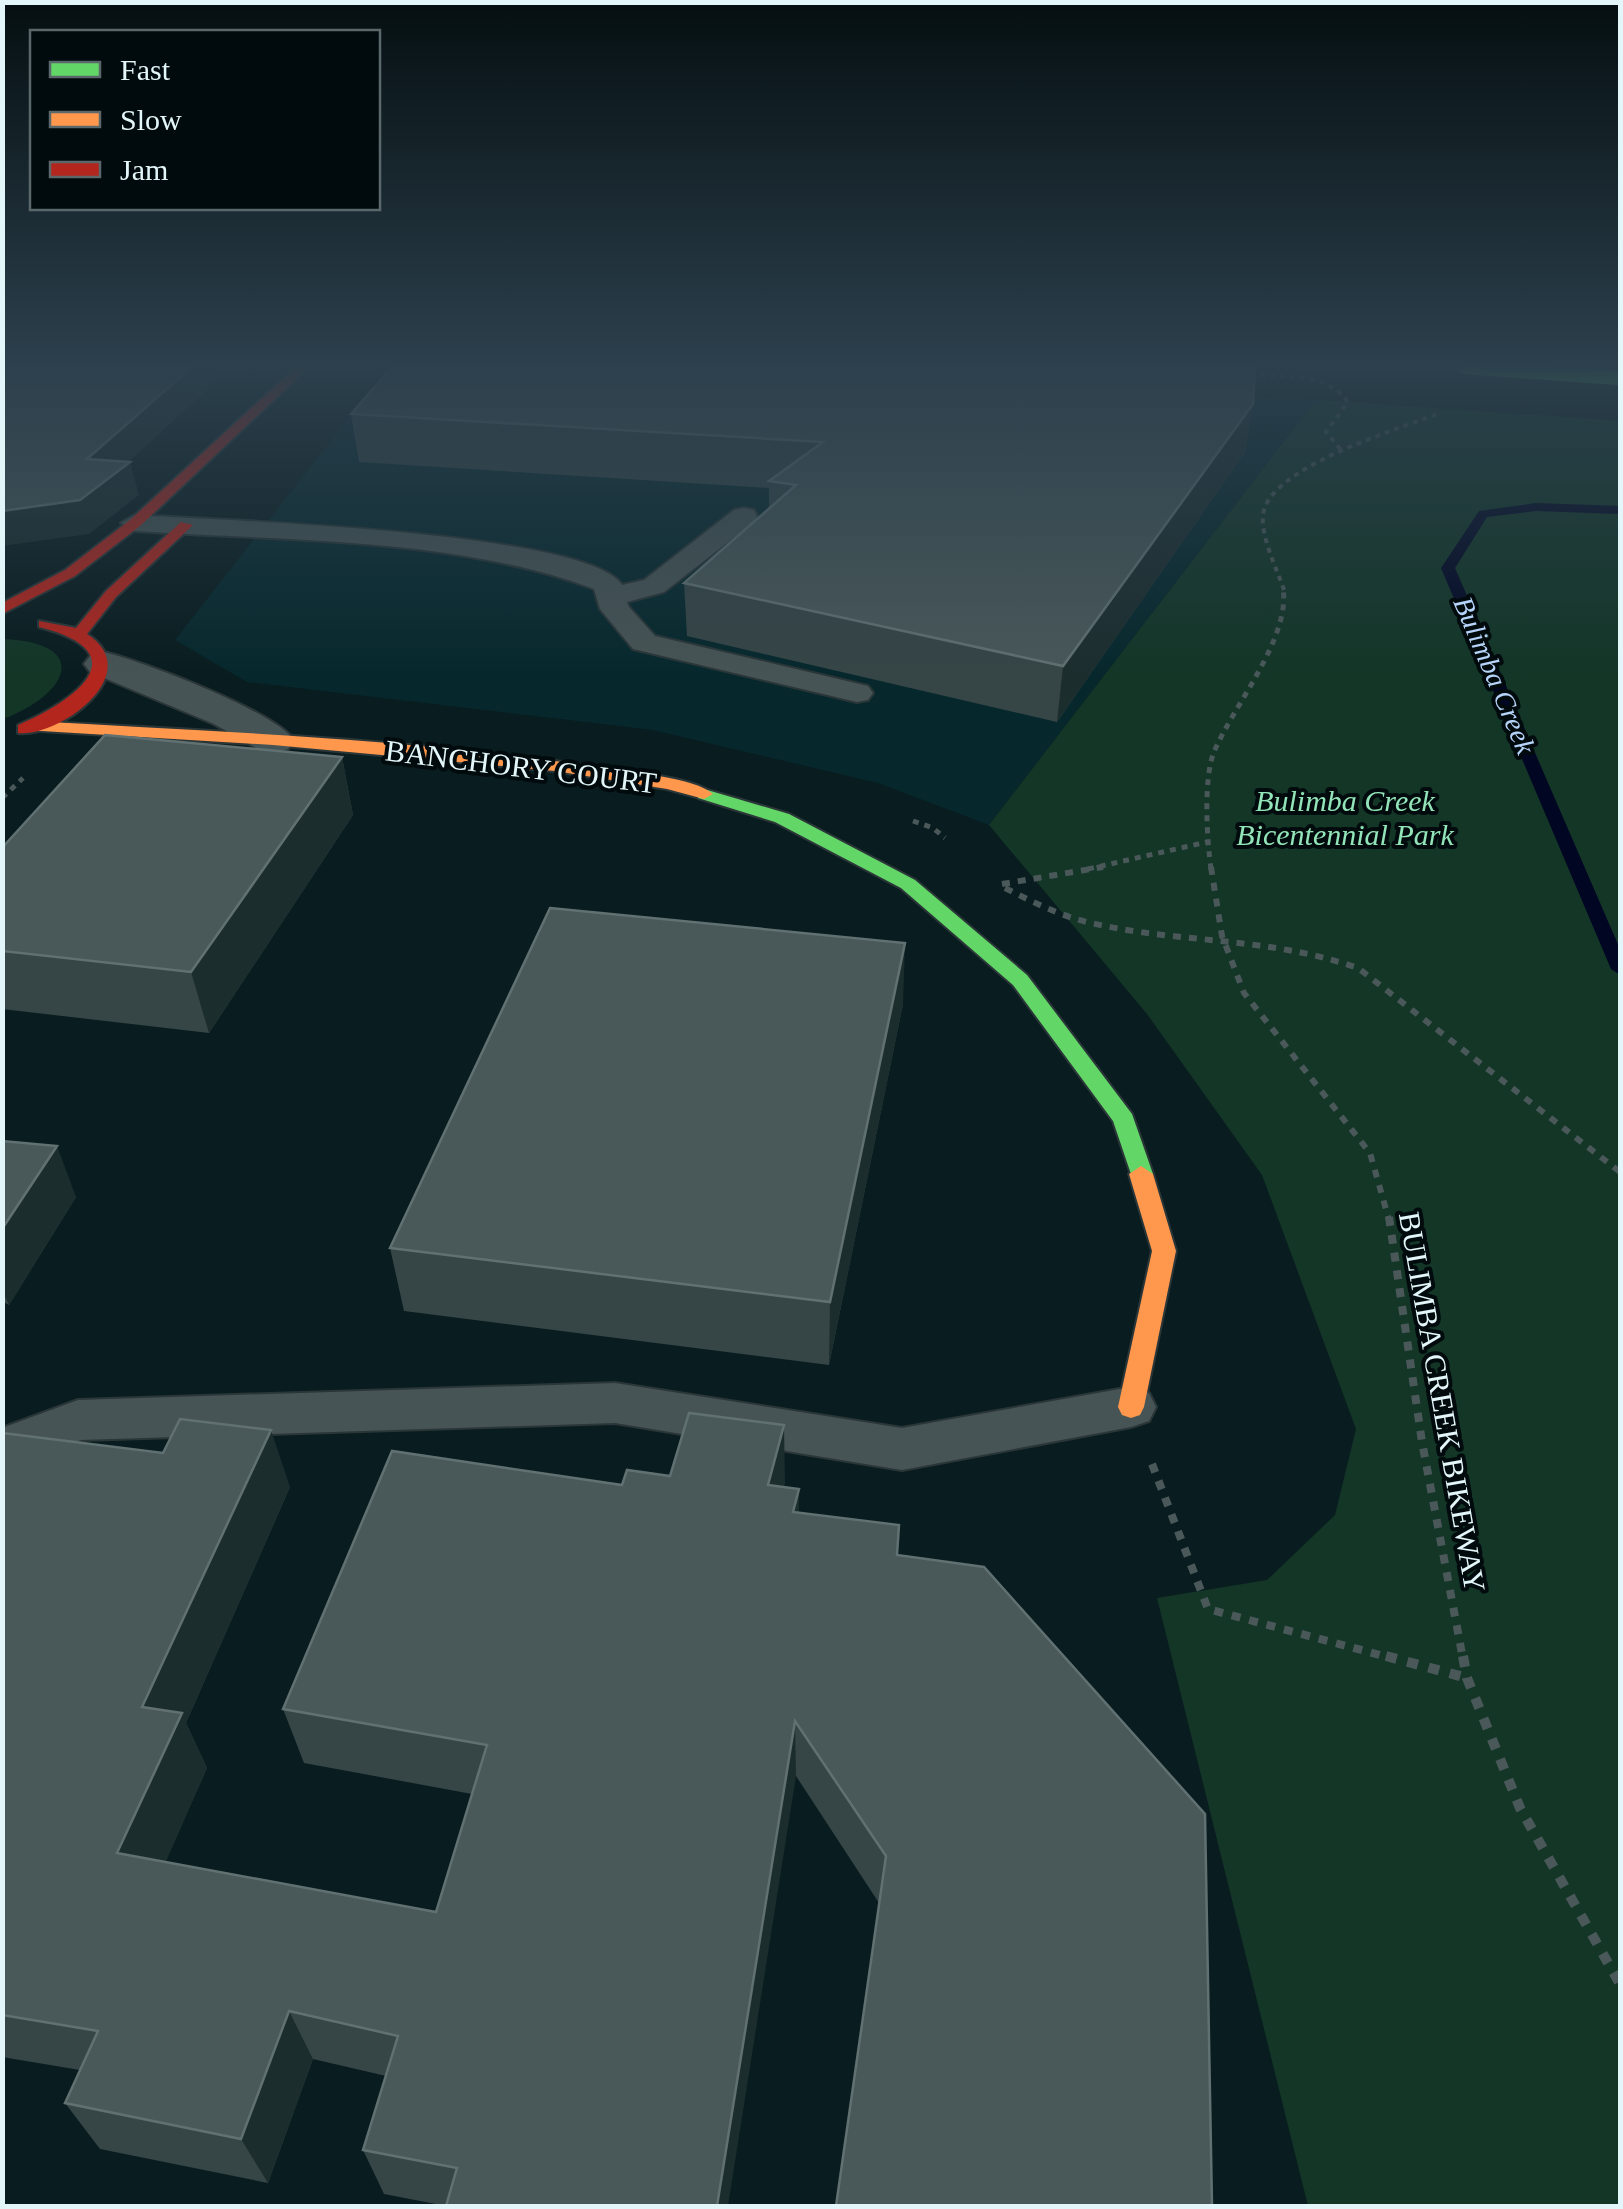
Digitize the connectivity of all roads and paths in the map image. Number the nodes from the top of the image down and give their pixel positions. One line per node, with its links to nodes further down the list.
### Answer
1 (193, 470): 5 (main road)
2 (1308, 470): 14 (path, BULIMBA CREEK BIKEWAY)
3 (212, 499): 6 (main road)
4 (744, 516): 7 (lane)
5 (135, 524): 6 (lane); 8 (main road)
6 (184, 527): 7 (lane); 10 (main road)
7 (611, 597): 11 (lane)
8 (2, 610)
9 (2, 622): 10 (main road)
10 (92, 648): 12 (main road); 13 (street, BANCHORY COURT)
11 (857, 693)
12 (13, 735): 13 (main road, BANCHORY COURT)
13 (274, 740): 18 (main road, BANCHORY COURT)
14 (1206, 842): 15 (path); 16 (path, BULIMBA CREEK BIKEWAY)
15 (1000, 884)
16 (1222, 936): 17 (path); 20 (path, BULIMBA CREEK BIKEWAY)
17 (1620, 1172)
18 (1130, 1407): 19 (lane); 20 (path)
19 (2, 1450)
20 (1468, 1678): 21 (path, BULIMBA CREEK BIKEWAY)
21 (1620, 1984)

